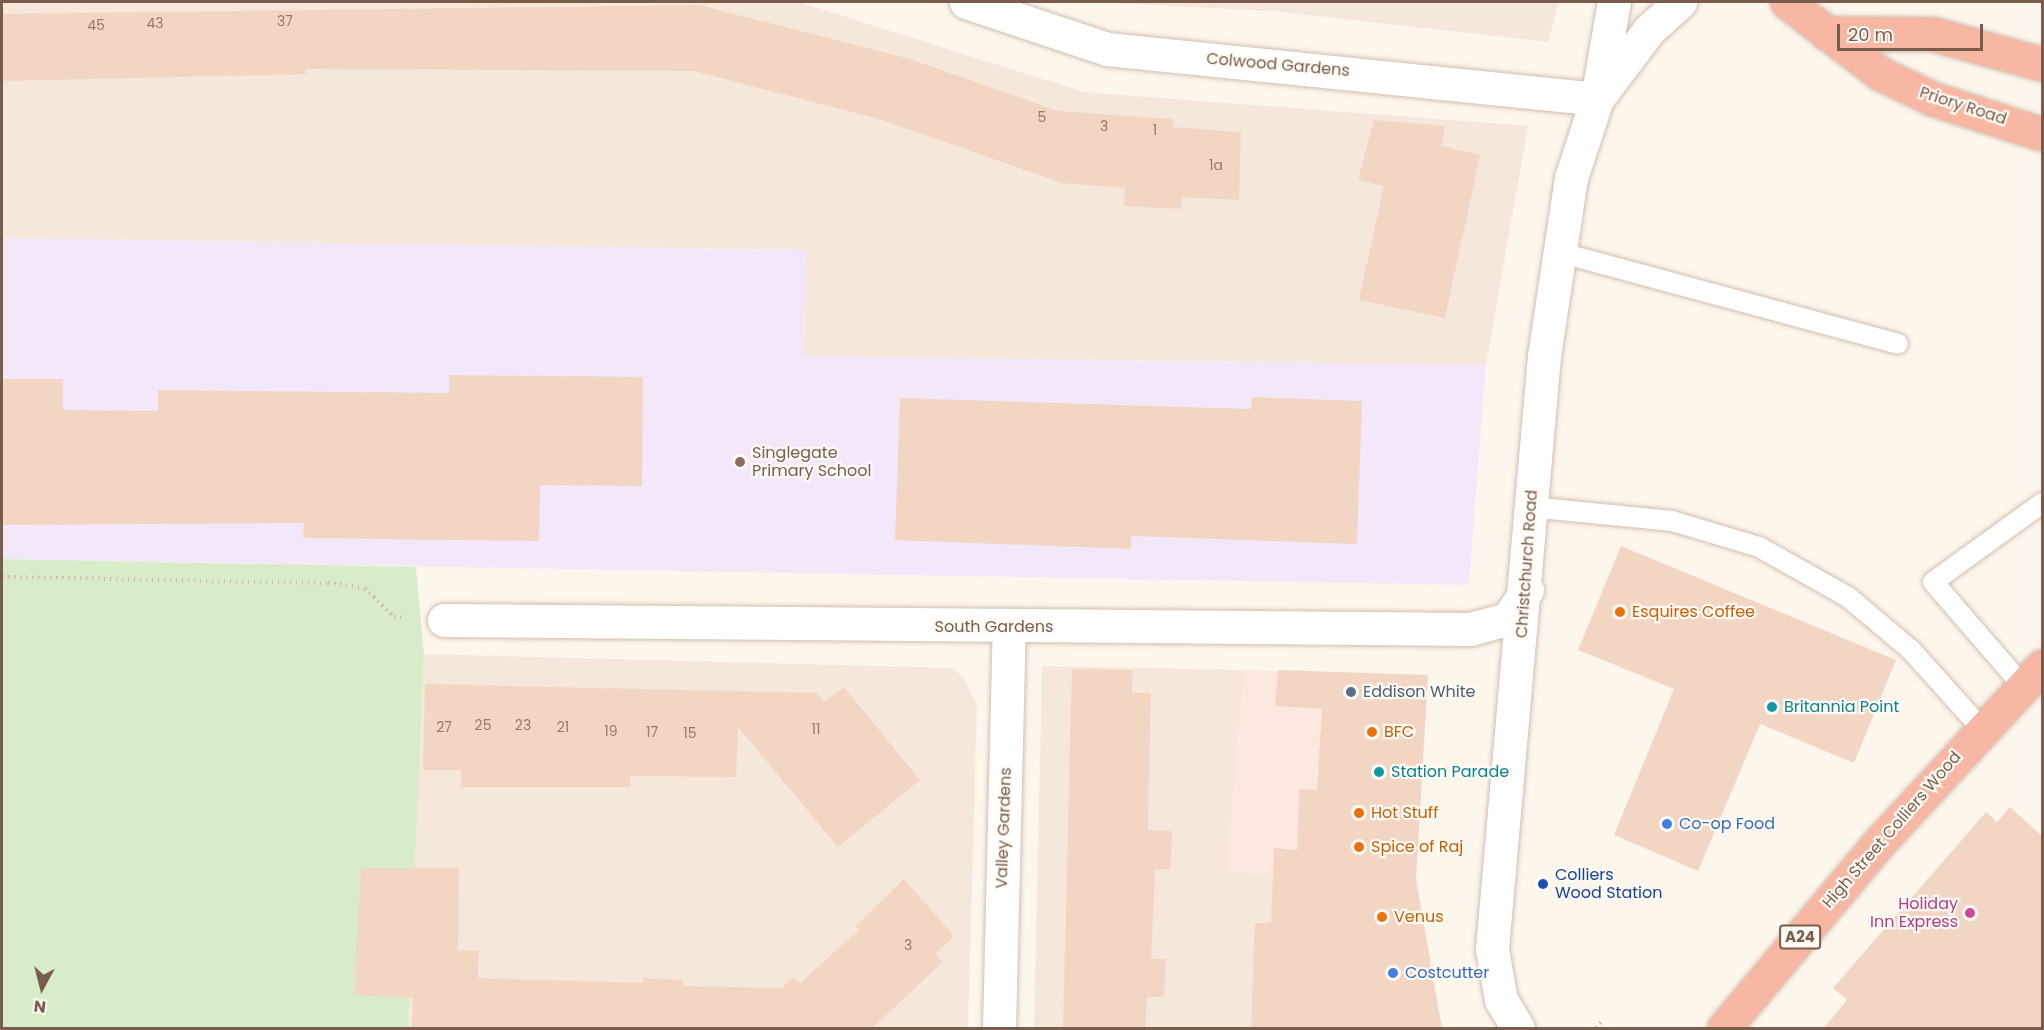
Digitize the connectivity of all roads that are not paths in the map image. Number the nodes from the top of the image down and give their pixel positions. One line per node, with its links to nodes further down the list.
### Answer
1 (966, 2): 7 (street, Colwood Gardens)
2 (1614, 2): 7 (street, Christchurch Road)
3 (1680, 2): 7 (street, Christchurch Road)
4 (1787, 2): 5 (highway, Priory Road)
5 (1826, 33): 6 (highway); 8 (highway, Priory Road)
6 (2043, 64)
7 (1597, 99): 9 (street, Christchurch Road)
8 (2043, 134)
9 (1558, 252): 10 (lane); 12 (street, Christchurch Road)
10 (1898, 344)
11 (2043, 503): 16 (lane)
12 (1530, 507): 13 (street, Christchurch Road); 17 (lane)
13 (1527, 590): 15 (street, South Gardens); 19 (street, Christchurch Road)
14 (444, 620): 15 (street, South Gardens)
15 (1010, 628): 18 (street, Valley Gardens)
16 (2032, 675): 17 (highway, High Street Colliers Wood / A24)
17 (1981, 728): 20 (highway, High Street Colliers Wood / A24)
18 (999, 1029)
19 (1518, 1029)
20 (1724, 1029)

